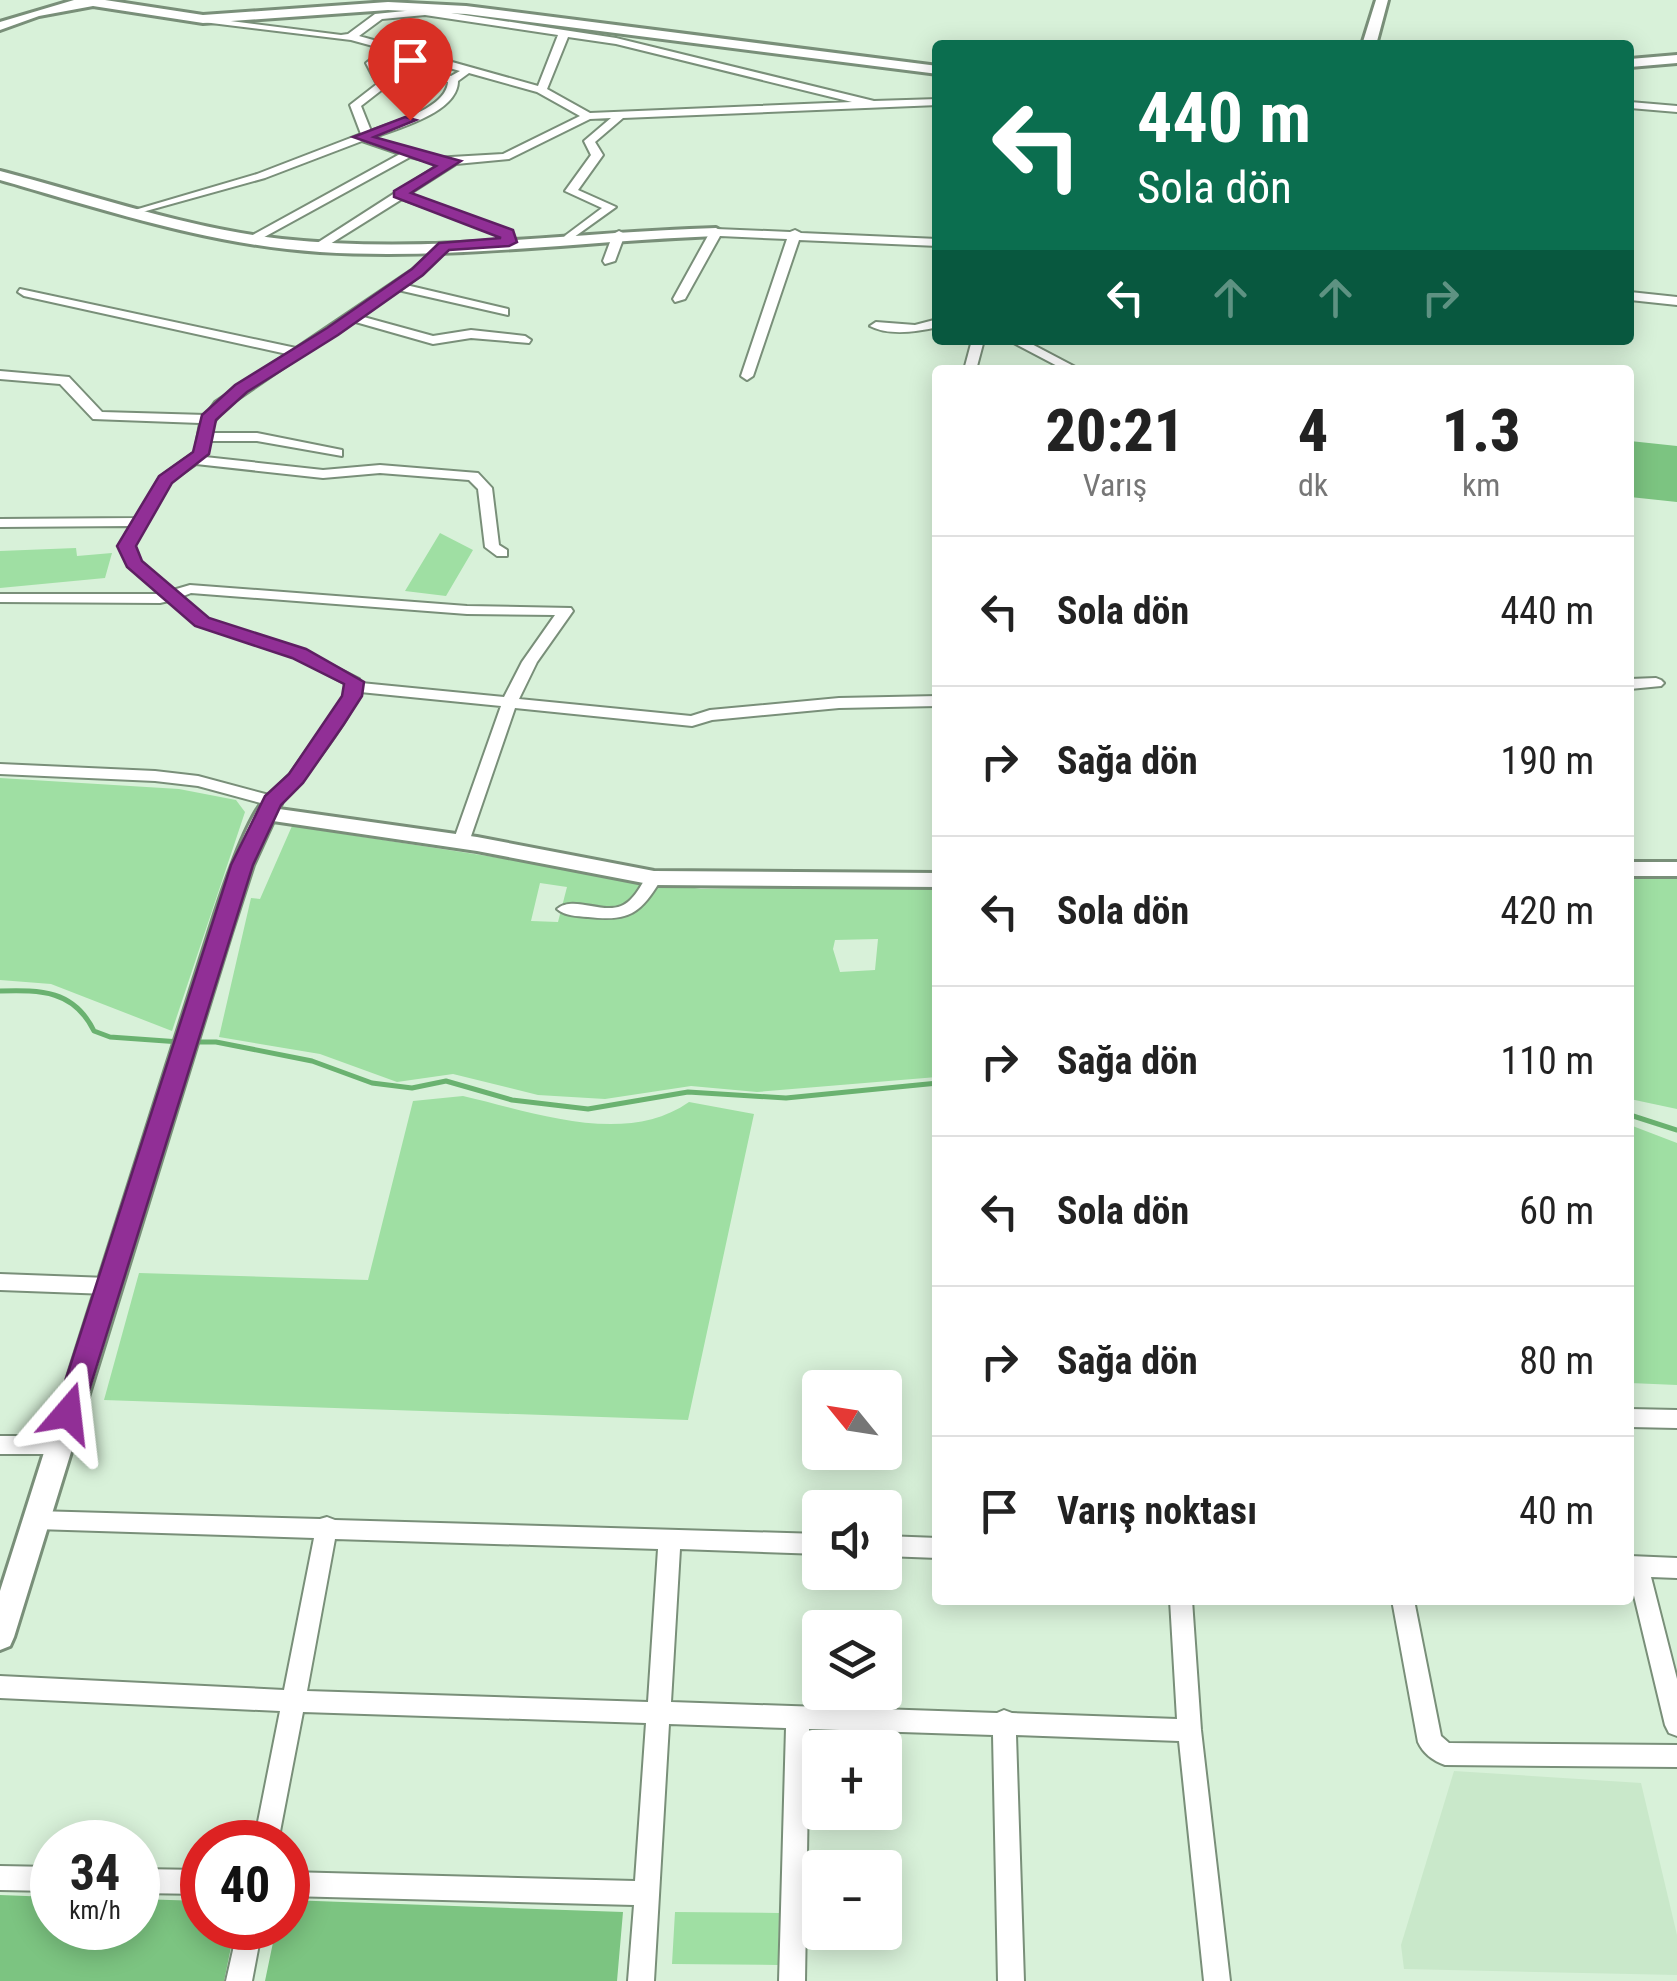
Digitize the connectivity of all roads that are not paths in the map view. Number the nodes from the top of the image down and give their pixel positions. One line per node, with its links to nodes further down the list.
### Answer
1 (426, 0): 6 (street); 15 (street)
2 (1382, 0): 11 (street)
3 (1394, 0): 12 (street)
4 (76, 2): 5 (street); 8 (street)
5 (112, 3): 6 (street)
6 (187, 16): 7 (street)
7 (203, 19): 10 (street); 19 (street)
8 (0, 26)
9 (564, 34): 10 (street); 23 (street); 25 (street)
10 (352, 38): 13 (street)
11 (1370, 40)
12 (1382, 40)
13 (391, 48): 17 (street); 18 (street)
14 (1677, 59): 16 (street)
15 (932, 61)
16 (1634, 64)
17 (372, 68): 22 (street); 30 (street)
18 (470, 68): 22 (street); 23 (street)
19 (932, 69)
20 (1677, 72): 21 (street)
21 (1634, 76)
22 (453, 80): 30 (street)
23 (541, 90): 28 (street)
24 (932, 102): 25 (street)
25 (872, 104): 29 (street)
26 (1634, 105): 27 (street)
27 (1677, 109)
28 (588, 116): 29 (street); 32 (street)
29 (618, 118): 39 (street)
30 (363, 136): 31 (street); 35 (street)
31 (407, 154): 32 (street); 40 (street)
32 (454, 161): 34 (street)
33 (0, 175): 35 (street)
34 (400, 194): 41 (street); 44 (street)
35 (132, 214): 40 (street)
36 (716, 232): 37 (street); 38 (street); 51 (street)
37 (795, 232): 42 (street); 63 (street)
38 (619, 234): 39 (street); 47 (street)
39 (570, 237): 41 (street)
40 (253, 239): 44 (street)
41 (509, 242): 43 (street)
42 (932, 243)
43 (444, 246): 45 (street); 46 (street)
44 (318, 247): 45 (street)
45 (405, 248): 46 (street)
46 (432, 259): 48 (street)
47 (609, 261)
48 (395, 286): 53 (street); 54 (street)
49 (24, 292): 60 (street)
50 (1634, 297): 52 (street)
51 (679, 299)
52 (1677, 302)
53 (504, 312)
54 (354, 314): 55 (street); 58 (street); 60 (street)
55 (390, 322)
56 (932, 324): 57 (street)
57 (876, 326)
58 (526, 340)
59 (1024, 345): 61 (street)
60 (296, 352): 64 (street)
61 (1066, 365)
62 (0, 375): 64 (street)
63 (747, 376)
64 (208, 419): 65 (street)
65 (205, 437): 66 (street); 67 (street)
66 (337, 452)
67 (194, 460): 68 (street); 70 (street)
68 (139, 522): 69 (street); 72 (street)
69 (0, 523)
70 (502, 553)
71 (0, 598): 72 (street)
72 (172, 598): 75 (street); 77 (street)
73 (1656, 683): 74 (street)
74 (1634, 684)
75 (353, 688): 77 (street); 79 (street)
76 (932, 701): 77 (street)
77 (510, 702): 80 (street)
78 (0, 769): 79 (street)
79 (270, 808): 80 (street); 87 (street)
80 (461, 842): 83 (street)
81 (1634, 868): 82 (street)
82 (1677, 869)
83 (654, 878): 84 (street); 85 (street)
84 (932, 880)
85 (565, 909)
86 (0, 1282): 87 (street)
87 (108, 1286): 91 (street)
88 (1634, 1418): 89 (street)
89 (1677, 1419)
90 (0, 1445): 91 (street)
91 (58, 1445): 92 (street)
92 (36, 1520): 93 (street); 102 (street)
93 (327, 1526): 94 (street); 104 (street)
94 (670, 1538): 95 (street); 105 (street)
95 (802, 1543)
96 (902, 1547): 97 (street)
97 (932, 1548)
98 (1634, 1567): 99 (street); 108 (street)
99 (1677, 1568)
100 (1180, 1605): 109 (street)
101 (1404, 1605): 110 (street)
102 (0, 1636)
103 (0, 1687): 104 (street)
104 (292, 1701): 105 (street); 111 (street)
105 (660, 1714): 106 (street); 115 (street)
106 (798, 1718): 107 (street); 119 (street)
107 (1004, 1721): 109 (street); 120 (street)
108 (1677, 1725)
109 (1189, 1730): 121 (street)
110 (1677, 1756)
111 (270, 1820)
112 (0, 1878): 113 (street)
113 (30, 1879)
114 (310, 1885): 115 (street)
115 (645, 1893): 118 (street)
116 (245, 1950): 117 (street)
117 (239, 1981)
118 (641, 1981)
119 (792, 1981)
120 (1011, 1981)
121 (1216, 1981)

